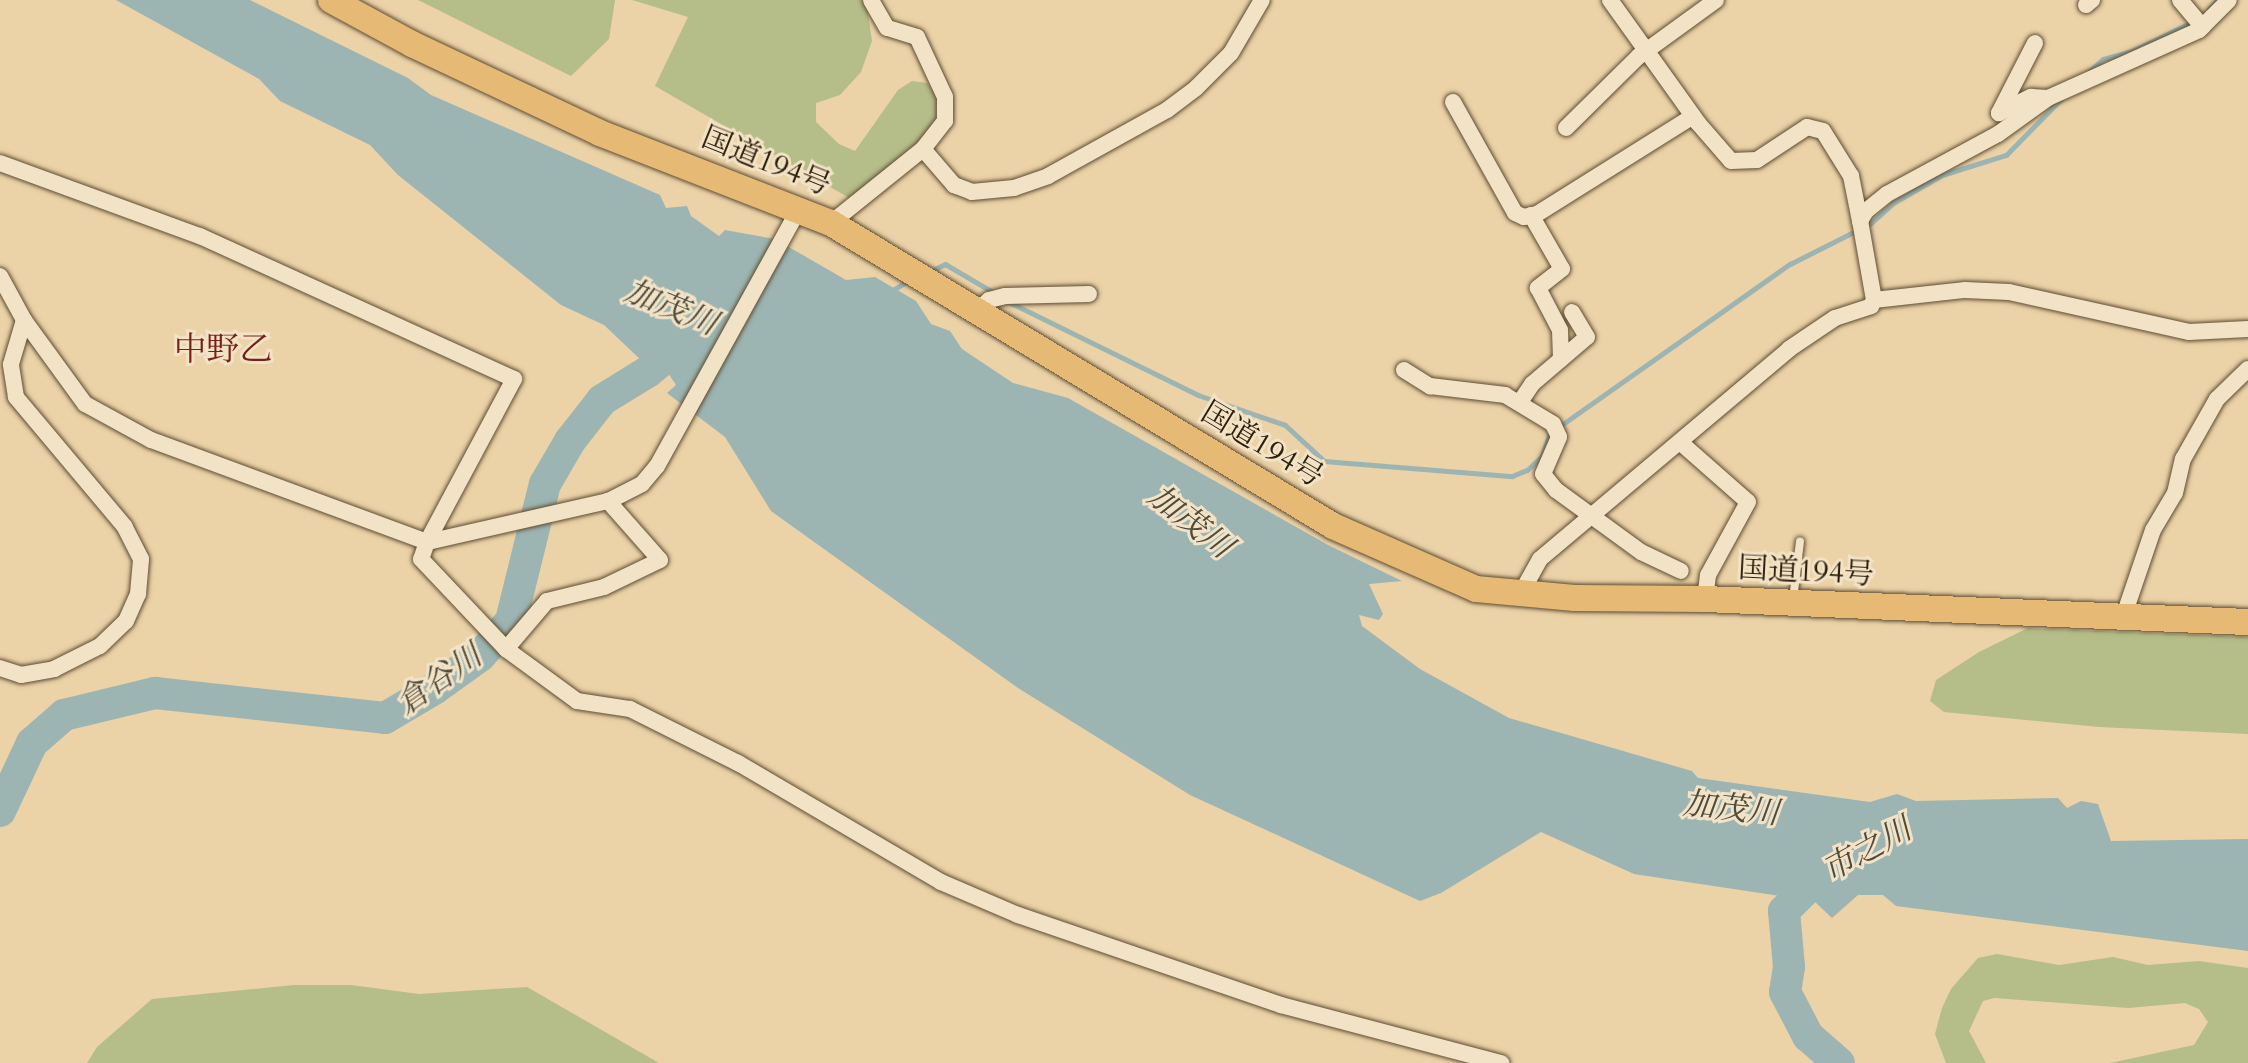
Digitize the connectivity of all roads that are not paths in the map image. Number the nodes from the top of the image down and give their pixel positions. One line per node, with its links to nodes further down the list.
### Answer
1 (331, 0): 18 (highway, 国道194号)
2 (871, 0): 15 (street)
3 (1262, 0): 15 (street)
4 (1610, 0): 10 (street)
5 (1716, 0): 10 (street)
6 (2180, 0): 8 (street)
7 (2229, 0): 8 (street)
8 (2203, 27): 11 (street)
9 (2035, 43): 11 (street)
10 (1646, 51): 13 (street); 14 (street)
11 (2048, 98): 19 (street)
12 (1453, 102): 17 (street)
13 (1693, 116): 17 (street); 19 (street)
14 (1566, 128)
15 (923, 149): 20 (street)
16 (0, 163): 36 (street)
17 (1531, 215): 28 (street)
18 (795, 216): 20 (highway, 国道194号); 33 (street)
19 (1860, 221): 23 (street)
20 (831, 223): 25 (highway, 国道194号)
21 (0, 276): 26 (street)
22 (1090, 294): 25 (street)
23 (1874, 300): 27 (street); 32 (street)
24 (1572, 312): 28 (street)
25 (975, 313): 38 (highway, 国道194号)
26 (24, 320): 36 (street); 44 (street)
27 (2248, 329)
28 (1561, 359): 31 (street)
29 (2248, 369): 41 (street)
30 (1404, 370): 31 (street)
31 (1520, 402): 34 (street)
32 (1681, 443): 34 (street); 39 (street)
33 (608, 501): 36 (street); 43 (street)
34 (1593, 516): 37 (street); 38 (street)
35 (1800, 541): 40 (lane)
36 (427, 542): 43 (street)
37 (1681, 571)
38 (1520, 595): 39 (highway, 国道194号)
39 (1705, 599): 40 (highway, 国道194号)
40 (1793, 606): 41 (highway, 国道194号)
41 (2123, 618): 42 (highway, 国道194号)
42 (2248, 622)
43 (506, 649): 45 (street)
44 (0, 668)
45 (1501, 1063)

